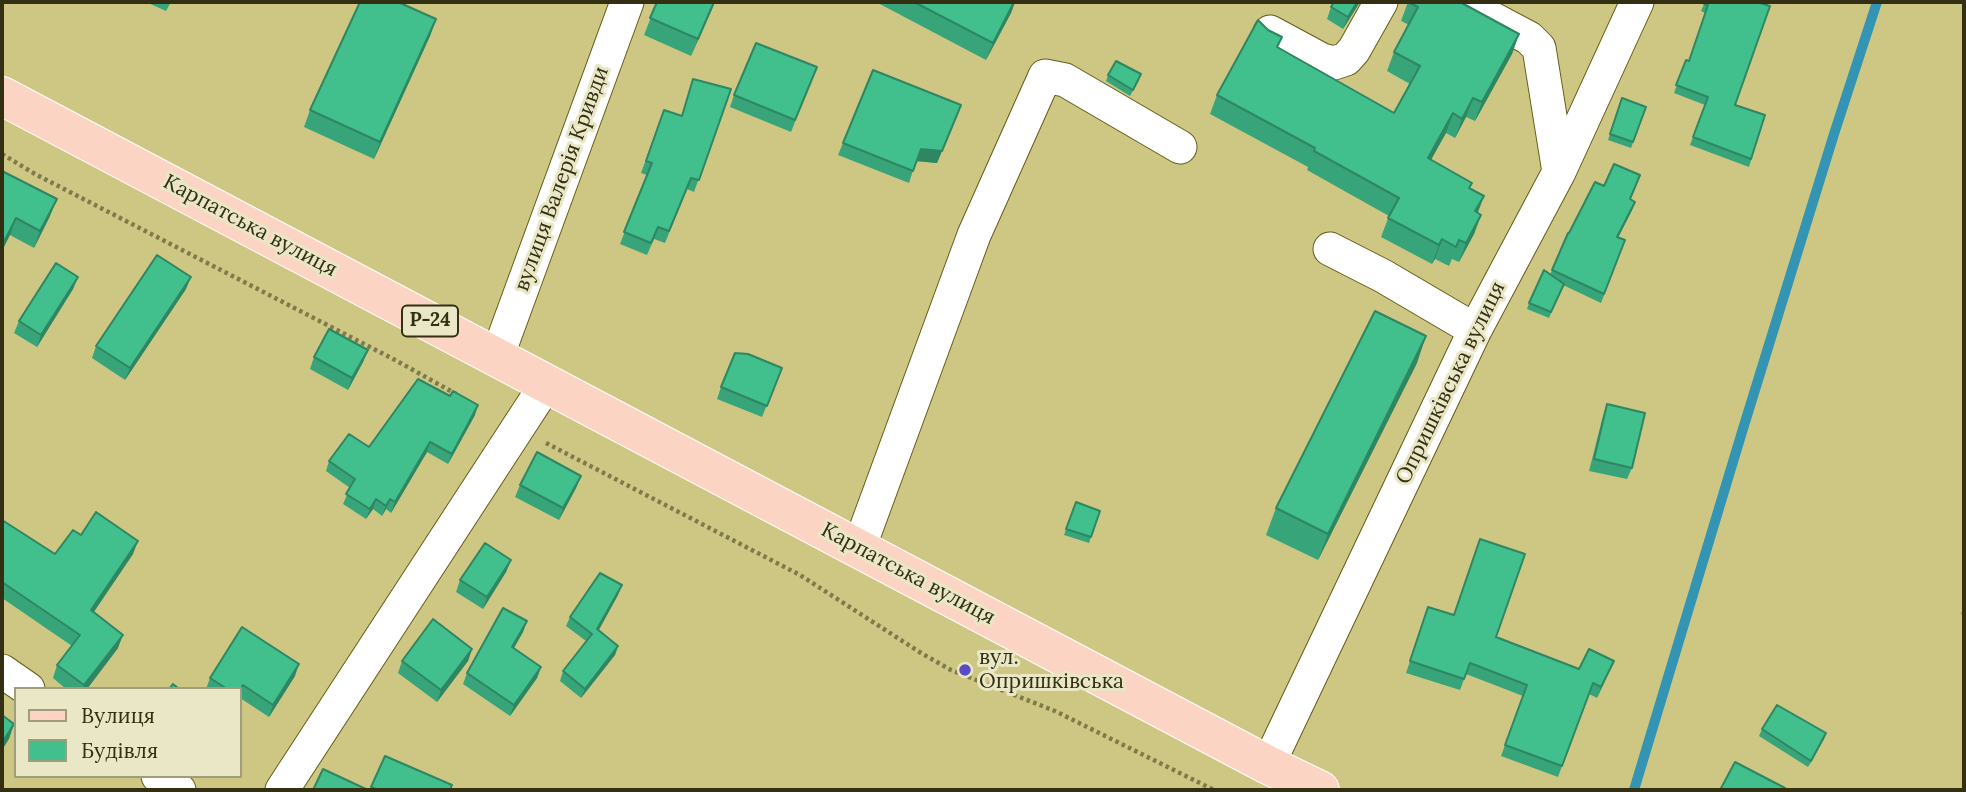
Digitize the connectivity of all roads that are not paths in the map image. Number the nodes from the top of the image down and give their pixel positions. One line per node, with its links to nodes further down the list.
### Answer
1 (627, 2): 11 (street, вулиця Валерія Кривди)
2 (1381, 2): 5 (street)
3 (1461, 2): 8 (street)
4 (1637, 2): 8 (street, Опришківська вулиця)
5 (1270, 32)
6 (2, 96): 11 (main road, Карпатська вулиця / Р-24)
7 (1180, 147): 13 (street)
8 (1559, 172): 10 (street, Опришківська вулиця)
9 (1330, 249): 10 (street)
10 (1475, 330): 16 (street, Опришківська вулиця)
11 (497, 357): 12 (main road, Карпатська вулиця / Р-24)
12 (547, 383): 13 (main road, Карпатська вулиця / Р-24); 19 (street)
13 (859, 548): 16 (main road, Карпатська вулиця / Р-24)
14 (2, 671): 15 (street)
15 (25, 687)
16 (1268, 765): 20 (main road, Карпатська вулиця / Р-24)
17 (161, 778): 18 (street)
18 (178, 790)
19 (282, 790)
20 (1320, 790)

